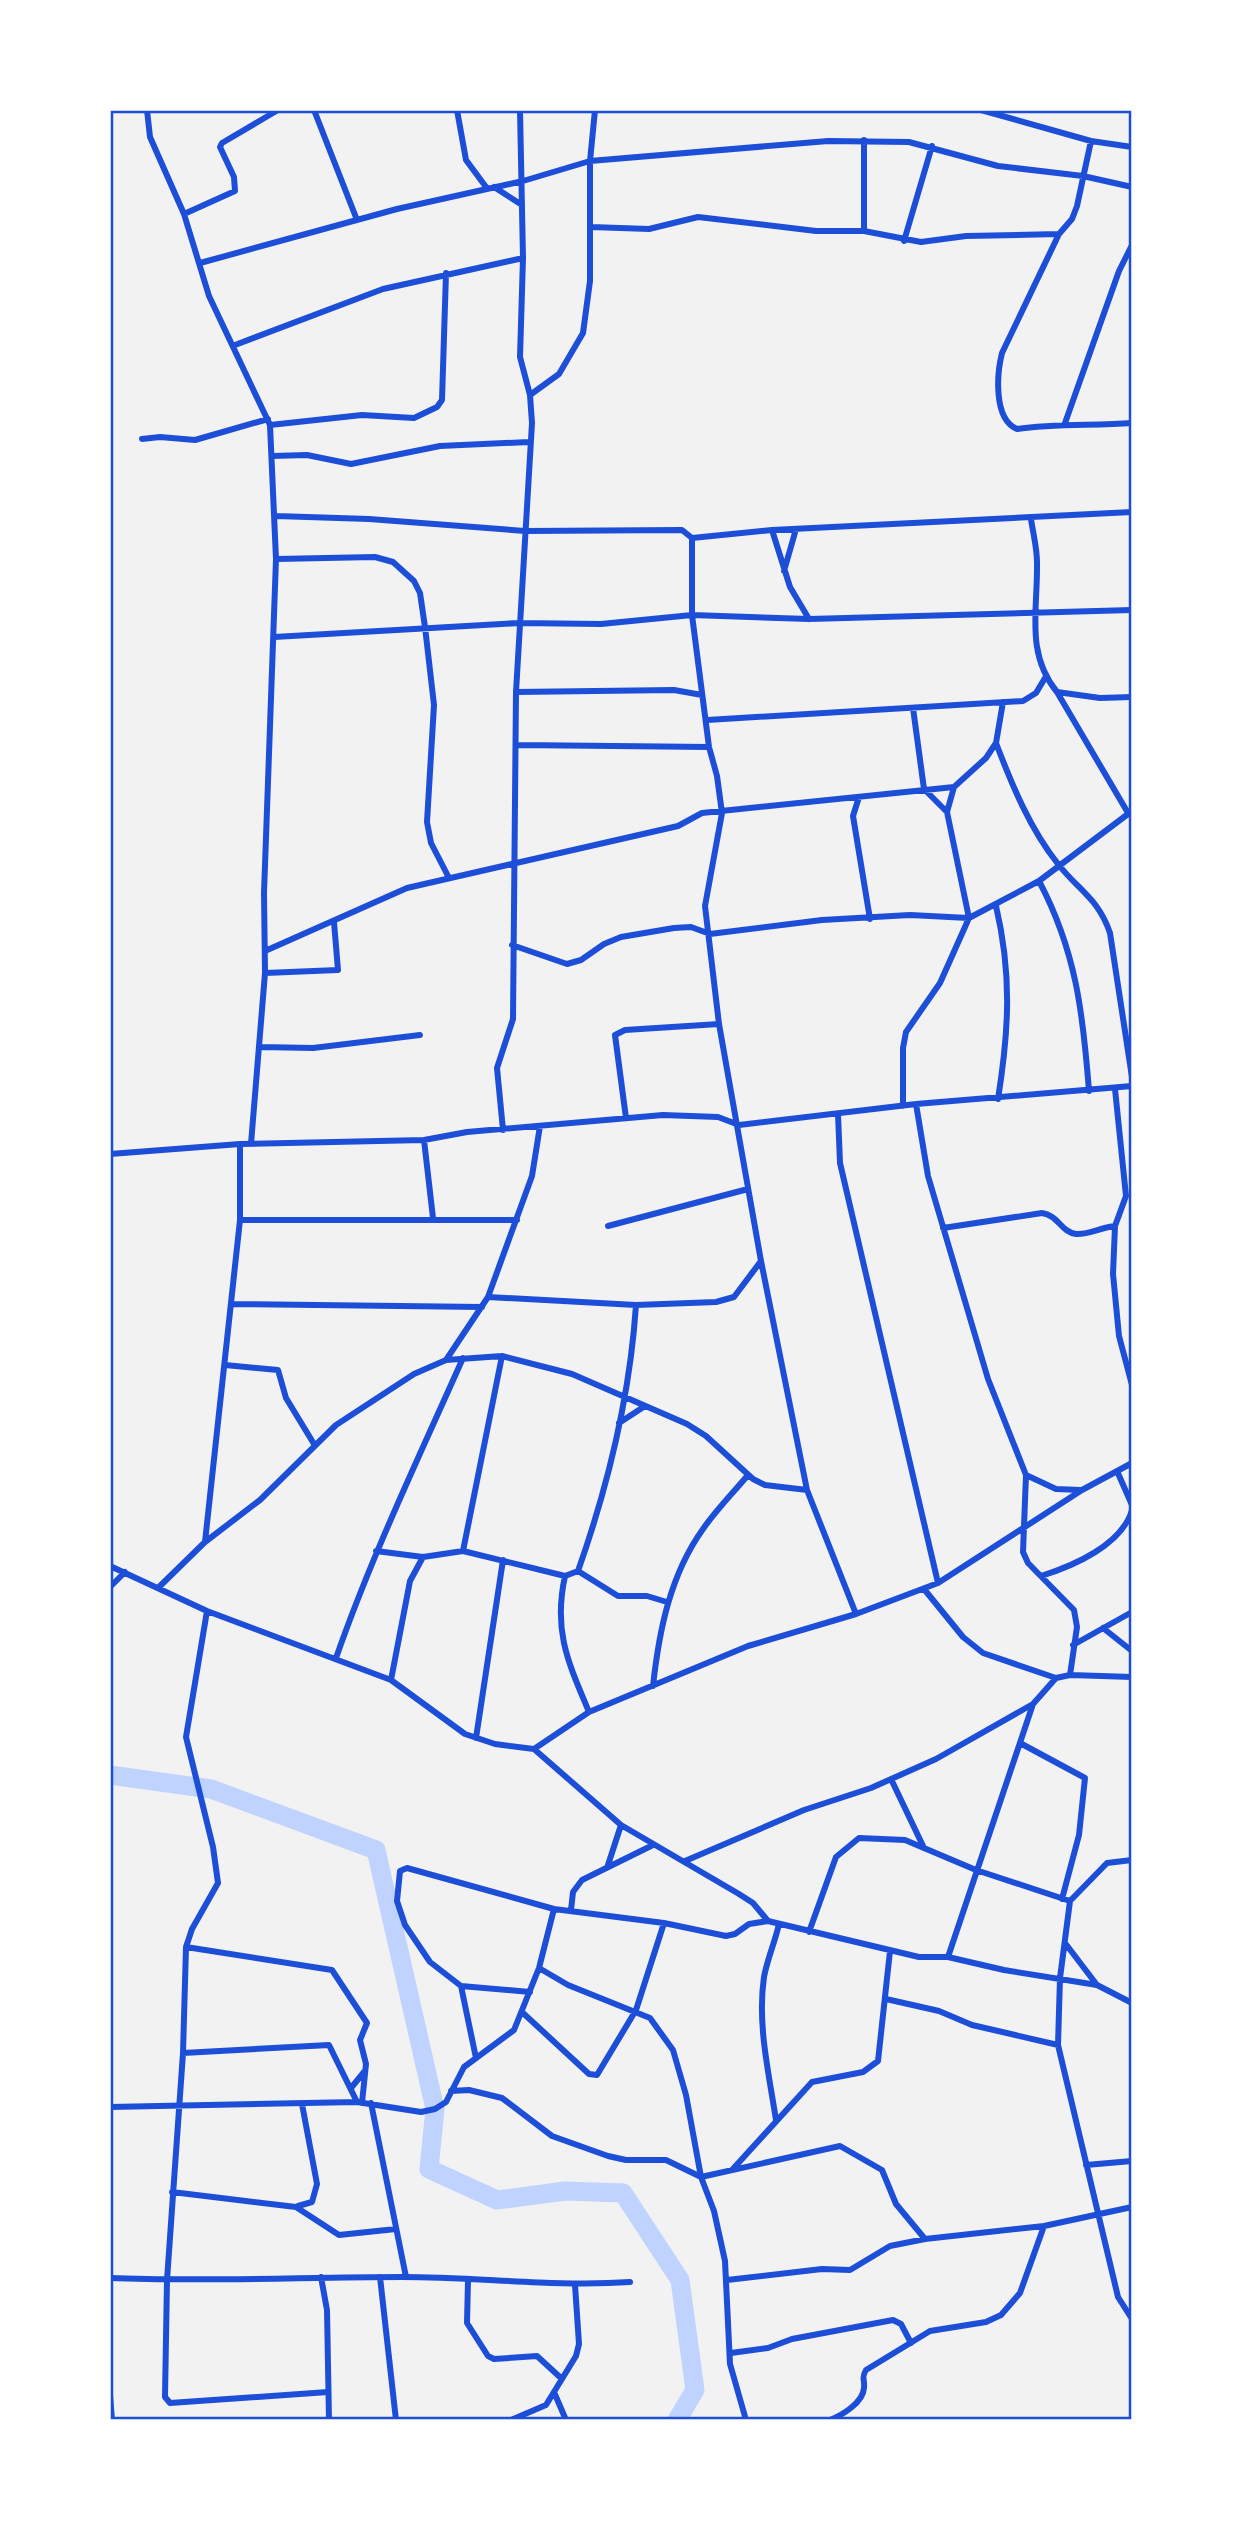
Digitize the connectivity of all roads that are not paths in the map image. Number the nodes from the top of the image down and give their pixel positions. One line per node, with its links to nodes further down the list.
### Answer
1 (147, 110): 19 (street)
2 (278, 110): 19 (street)
3 (314, 110): 20 (street)
4 (457, 110): 15 (street)
5 (520, 110): 14 (street)
6 (595, 110): 12 (street)
7 (981, 110): 9 (street)
8 (864, 139): 10 (street); 12 (street); 22 (street)
9 (1091, 141): 11 (street); 13 (street)
10 (932, 146): 13 (street); 24 (street)
11 (1132, 147)
12 (590, 161): 14 (street); 21 (street)
13 (1083, 176): 17 (street); 23 (street)
14 (523, 181): 16 (street); 18 (street)
15 (486, 187): 16 (street); 20 (street)
16 (495, 187): 18 (street)
17 (1132, 187)
18 (522, 205): 26 (street)
19 (184, 214): 27 (street)
20 (357, 220): 27 (street)
21 (591, 227): 22 (street); 30 (street)
22 (864, 231): 24 (street)
23 (1059, 234): 24 (street); 32 (street)
24 (904, 241)
25 (1132, 244): 32 (street)
26 (523, 258): 28 (street); 30 (street)
27 (200, 263): 29 (street)
28 (446, 273): 29 (street); 31 (street)
29 (235, 345): 31 (street)
30 (530, 395): 35 (street)
31 (269, 422): 34 (street); 36 (street)
32 (1065, 423): 33 (street)
33 (1132, 423)
34 (142, 439)
35 (529, 442): 36 (street); 42 (street)
36 (272, 456): 38 (street)
37 (1132, 512): 39 (street)
38 (276, 516): 42 (street); 44 (street)
39 (1031, 519): 40 (street); 47 (street)
40 (796, 529): 41 (street); 45 (street)
41 (772, 530): 43 (street); 45 (street)
42 (525, 531): 43 (street); 50 (street)
43 (692, 538): 48 (street)
44 (276, 559): 51 (street); 52 (street)
45 (784, 570): 49 (street)
46 (1132, 610): 47 (street)
47 (1034, 614): 49 (street); 53 (street)
48 (692, 615): 49 (street); 50 (street); 56 (street)
49 (809, 619)
50 (519, 624): 51 (street); 54 (street)
51 (425, 627): 52 (street); 72 (street)
52 (274, 637): 80 (street)
53 (1045, 678): 55 (street); 58 (street)
54 (516, 692): 56 (street); 62 (street)
55 (1057, 692): 57 (street); 68 (street)
56 (702, 695): 60 (street)
57 (1132, 697)
58 (1003, 702): 59 (street); 61 (street)
59 (913, 708): 60 (street); 65 (street)
60 (707, 720): 63 (street)
61 (996, 743): 64 (street); 70 (street)
62 (517, 745): 63 (street); 71 (street)
63 (709, 747): 69 (street)
64 (954, 787): 65 (street); 67 (street)
65 (924, 789): 66 (street); 67 (street)
66 (859, 797): 69 (street); 76 (street)
67 (947, 812): 75 (street)
68 (1130, 812): 70 (street)
69 (722, 813): 71 (street); 78 (street)
70 (1058, 865): 73 (street); 85 (street)
71 (513, 866): 72 (street); 79 (street)
72 (448, 876): 77 (street)
73 (1039, 881): 74 (street); 88 (street)
74 (996, 906): 75 (street); 89 (street)
75 (970, 918): 76 (street); 91 (street)
76 (870, 919): 78 (street)
77 (334, 922): 80 (street); 81 (street)
78 (710, 934): 79 (street); 82 (street)
79 (512, 945): 96 (street)
80 (265, 951): 81 (street)
81 (265, 973): 84 (street)
82 (719, 1024): 93 (street); 94 (street)
83 (420, 1035): 84 (street)
84 (260, 1047): 99 (street)
85 (1132, 1077)
86 (1132, 1086): 87 (street)
87 (1115, 1089): 88 (street); 106 (street)
88 (1088, 1091): 89 (street)
89 (998, 1098): 90 (street)
90 (916, 1104): 91 (street); 107 (street)
91 (903, 1106): 92 (street)
92 (838, 1114): 94 (street); 141 (street)
93 (626, 1118): 94 (street); 95 (street)
94 (739, 1125): 101 (street)
95 (540, 1126): 96 (street); 104 (street)
96 (503, 1130): 97 (street)
97 (424, 1140): 99 (street); 102 (street)
98 (240, 1144): 99 (street); 100 (street); 103 (street)
99 (251, 1144)
100 (110, 1154)
101 (748, 1189): 105 (street); 108 (street)
102 (433, 1218): 103 (street); 104 (street)
103 (240, 1220): 110 (street)
104 (517, 1220): 109 (street)
105 (608, 1226)
106 (1115, 1226): 107 (street); 117 (street)
107 (943, 1228): 126 (street)
108 (761, 1261): 111 (street); 127 (street)
109 (488, 1297): 111 (street); 112 (street)
110 (232, 1304): 112 (street); 116 (street)
111 (636, 1305): 118 (street)
112 (482, 1307): 115 (street)
113 (502, 1356): 114 (street); 118 (street); 133 (street)
114 (463, 1357): 115 (street); 132 (street)
115 (446, 1360): 121 (street)
116 (225, 1365): 121 (street); 131 (street)
117 (1132, 1384)
118 (624, 1396): 119 (street); 120 (street)
119 (645, 1406): 120 (street); 125 (street)
120 (619, 1423): 137 (street)
121 (314, 1444): 131 (street)
122 (1132, 1463): 123 (street)
123 (1121, 1469): 124 (street); 128 (street); 129 (street)
124 (1132, 1470)
125 (748, 1475): 127 (street); 145 (street)
126 (1026, 1475): 128 (street); 130 (street)
127 (807, 1490): 148 (street)
128 (1082, 1490): 130 (street)
129 (1132, 1507): 140 (street)
130 (1022, 1531): 140 (street); 141 (street)
131 (205, 1542): 143 (street)
132 (376, 1550): 134 (street); 152 (street)
133 (463, 1551): 134 (street); 135 (street)
134 (424, 1557): 156 (street)
135 (503, 1560): 139 (street); 160 (street)
136 (110, 1566): 138 (street)
137 (578, 1571): 139 (street); 145 (street)
138 (125, 1572): 142 (street); 143 (street)
139 (565, 1576): 159 (street)
140 (1041, 1576): 150 (street)
141 (938, 1583): 144 (street)
142 (110, 1587)
143 (159, 1587): 146 (street)
144 (924, 1589): 148 (street); 155 (street)
145 (667, 1602): 157 (street)
146 (207, 1611): 152 (street); 179 (street)
147 (1132, 1612): 149 (street)
148 (856, 1614): 157 (street)
149 (1103, 1628): 150 (street); 151 (street)
150 (1073, 1646): 153 (street)
151 (1132, 1651)
152 (336, 1658): 156 (street)
153 (1070, 1675): 154 (street); 155 (street)
154 (1132, 1677)
155 (1056, 1678): 158 (street)
156 (391, 1680): 160 (street)
157 (653, 1686): 159 (street)
158 (1033, 1704): 161 (street); 163 (street)
159 (589, 1712): 162 (street)
160 (476, 1738): 162 (street)
161 (1020, 1743): 170 (street); 171 (street)
162 (534, 1749): 164 (street)
163 (891, 1779): 166 (street); 168 (street)
164 (621, 1825): 165 (street); 169 (street)
165 (653, 1846): 168 (street); 169 (street)
166 (924, 1848): 170 (street); 177 (street)
167 (1132, 1860): 171 (street)
168 (685, 1861): 174 (street)
169 (608, 1865): 173 (street)
170 (976, 1870): 171 (street); 181 (street)
171 (1066, 1900): 178 (street)
172 (554, 1909): 173 (street); 182 (street); 185 (street)
173 (571, 1910): 175 (street)
174 (768, 1921): 175 (street); 176 (street)
175 (664, 1923): 189 (street)
176 (779, 1924): 177 (street); 202 (street)
177 (810, 1932): 180 (street)
178 (1065, 1943): 183 (street); 184 (street)
179 (186, 1947): 192 (street); 194 (street)
180 (890, 1951): 181 (street); 187 (street)
181 (948, 1957): 183 (street)
182 (539, 1968): 186 (street); 189 (street)
183 (1060, 1978): 184 (street); 191 (street)
184 (1097, 1985): 188 (street)
185 (461, 1986): 186 (street); 193 (street)
186 (530, 1992): 190 (street)
187 (886, 1999): 191 (street); 202 (street)
188 (1132, 2003)
189 (636, 2010): 190 (street); 206 (street)
190 (523, 2013): 193 (street)
191 (1058, 2045): 204 (street)
192 (183, 2053): 195 (street); 201 (street)
193 (476, 2058): 196 (street)
194 (365, 2071): 195 (street); 197 (street)
195 (351, 2088): 197 (street)
196 (451, 2091): 198 (street); 206 (street)
197 (360, 2102): 198 (street); 199 (street)
198 (371, 2103): 212 (street)
199 (302, 2104): 201 (street); 208 (street)
200 (110, 2107): 201 (street)
201 (179, 2107): 207 (street)
202 (776, 2120): 205 (street)
203 (1132, 2161): 204 (street)
204 (1086, 2165): 210 (street)
205 (731, 2172): 206 (street); 213 (street)
206 (701, 2177): 220 (street)
207 (172, 2192): 208 (street); 218 (street)
208 (296, 2207): 212 (street)
209 (1132, 2207): 210 (street)
210 (1099, 2216): 211 (street); 223 (street)
211 (1044, 2226): 213 (street); 224 (street)
212 (396, 2229): 216 (street)
213 (925, 2239): 220 (street)
214 (321, 2277): 215 (street); 218 (street); 227 (street)
215 (380, 2277): 216 (street); 232 (street)
216 (406, 2277): 219 (street)
217 (110, 2278): 218 (street)
218 (167, 2280): 227 (street)
219 (468, 2280): 222 (street); 226 (street)
220 (727, 2280): 225 (street)
221 (630, 2281): 222 (street)
222 (575, 2285): 226 (street)
223 (1132, 2319)
224 (911, 2343): 225 (street); 236 (street)
225 (731, 2353): 235 (street)
226 (562, 2379): 228 (street)
227 (328, 2392): 231 (street)
228 (554, 2392): 233 (street); 234 (street)
229 (110, 2395): 230 (street)
230 (112, 2420)
231 (329, 2420)
232 (396, 2420)
233 (510, 2420)
234 (566, 2420)
235 (746, 2420)
236 (830, 2420)

